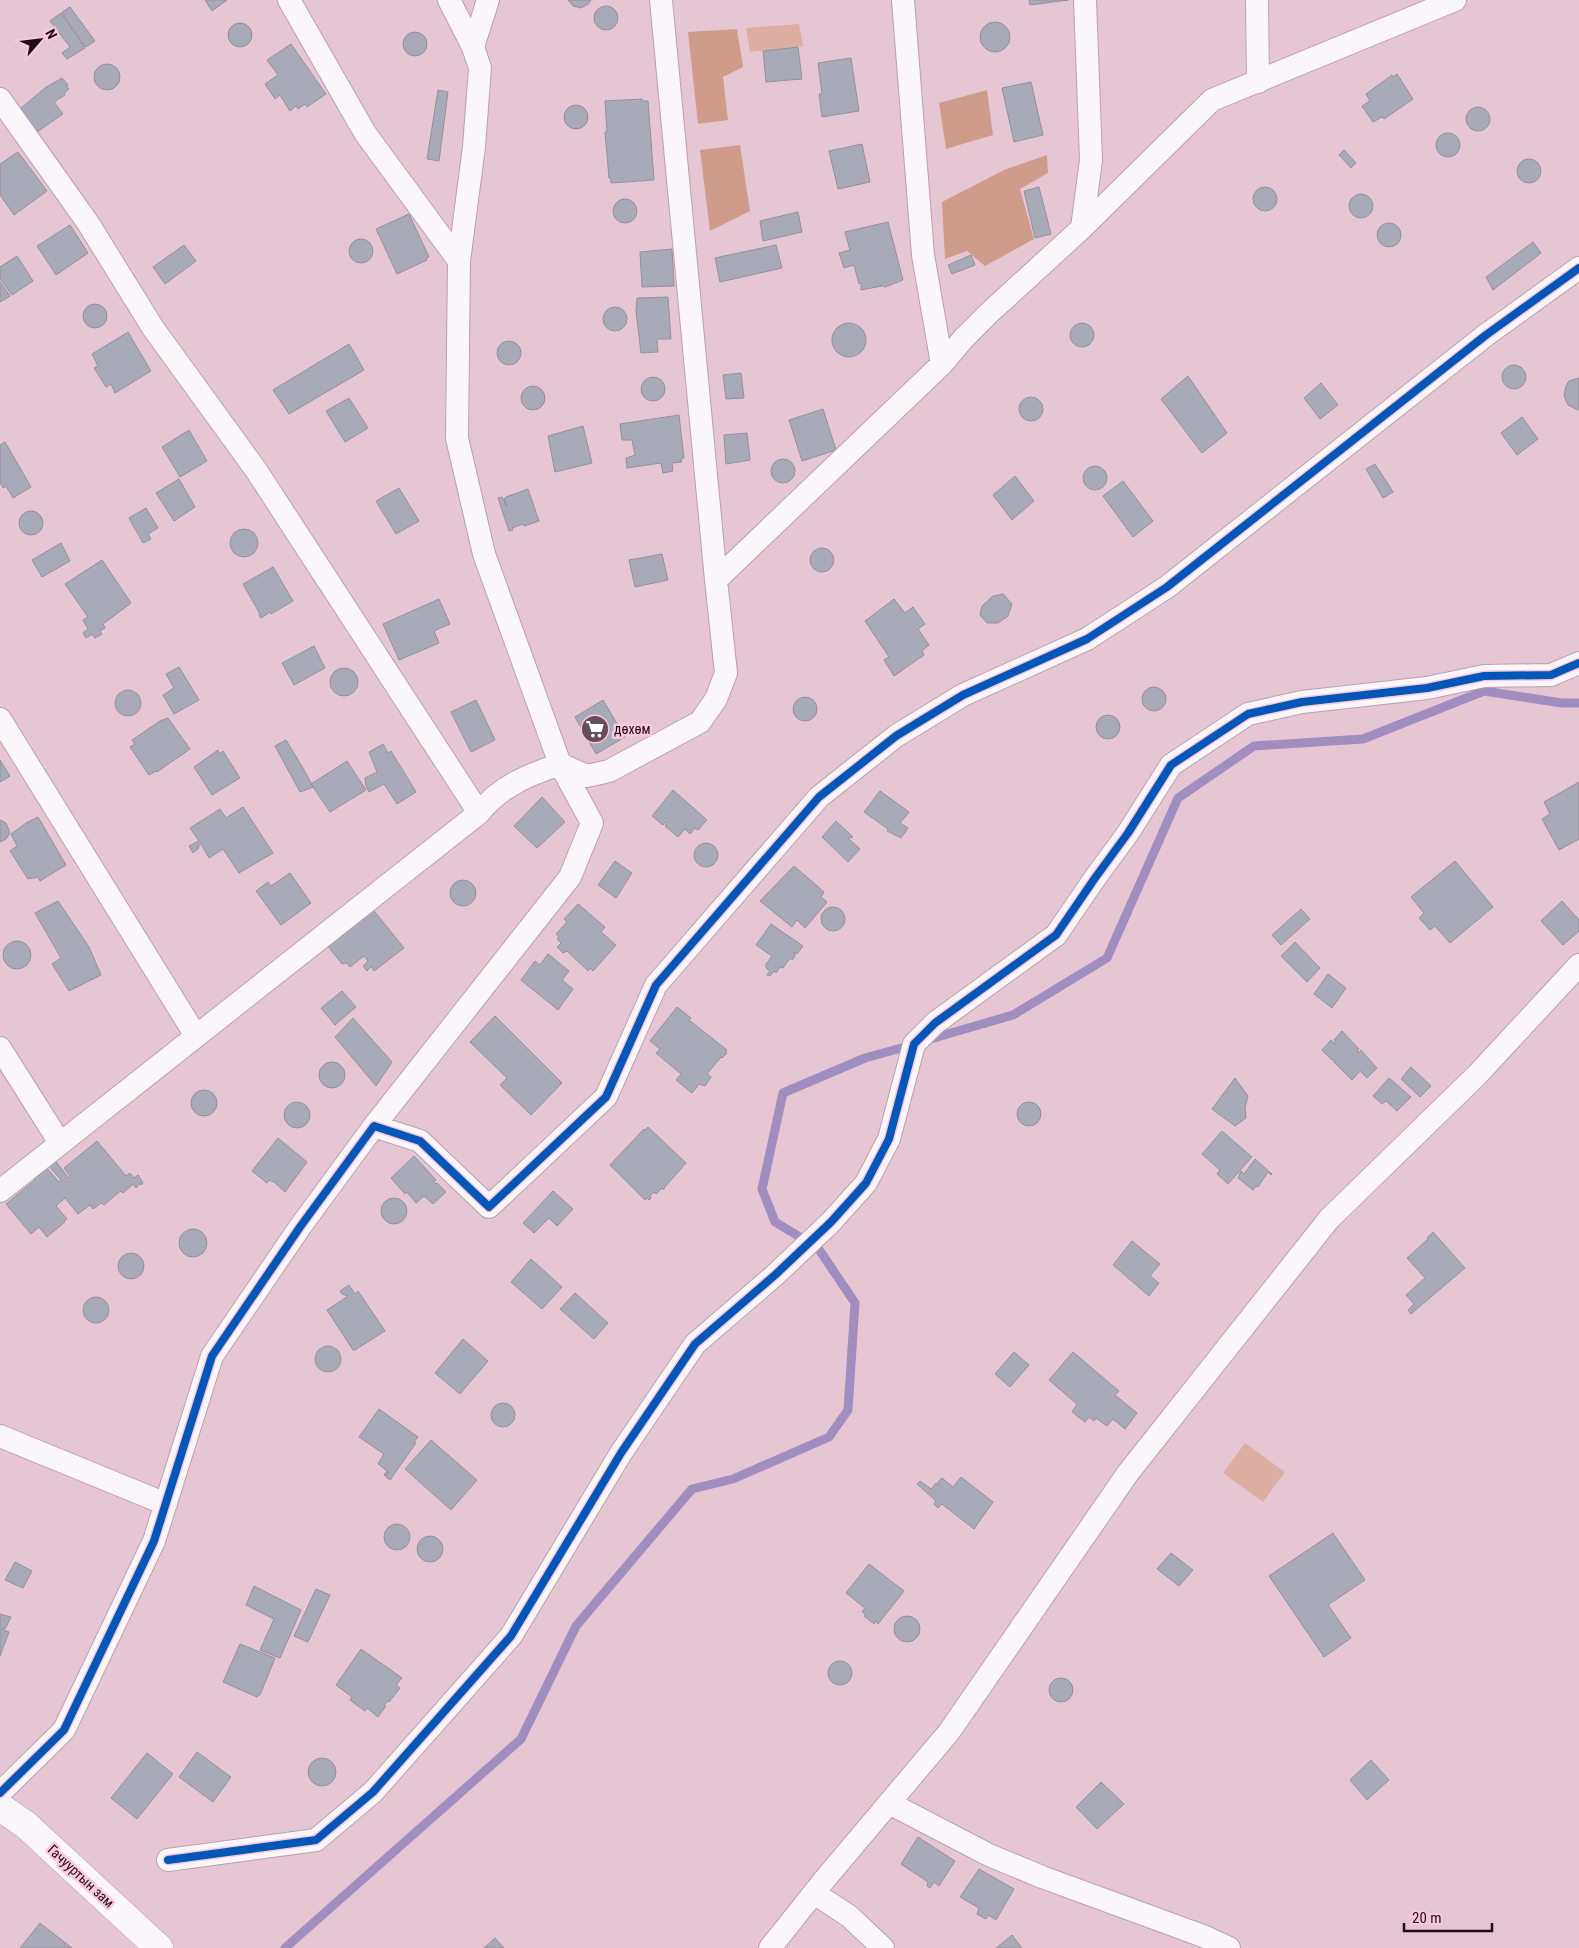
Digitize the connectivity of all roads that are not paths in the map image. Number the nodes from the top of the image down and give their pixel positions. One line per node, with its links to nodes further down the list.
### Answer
1 (289, 0): 13 (street)
2 (449, 0): 9 (street)
3 (488, 0): 9 (street)
4 (660, 0): 16 (street)
5 (903, 0): 15 (street)
6 (1084, 0): 12 (street)
7 (1257, 0): 10 (street)
8 (1455, 0): 10 (street)
9 (474, 47): 13 (street)
10 (1258, 82): 12 (street)
11 (0, 99): 20 (street)
12 (1082, 228): 15 (street)
13 (459, 261): 19 (street)
14 (1579, 268): 24 (street)
15 (942, 364): 16 (street)
16 (716, 580): 19 (street)
17 (1579, 663): 32 (street)
18 (0, 718): 22 (street)
19 (560, 764): 20 (street); 24 (street)
20 (479, 813): 22 (street)
21 (1579, 965): 30 (street)
22 (196, 1036): 25 (street)
23 (0, 1048): 25 (street)
24 (374, 1126): 28 (street)
25 (60, 1143): 26 (street)
26 (0, 1191)
27 (0, 1436): 28 (street)
28 (166, 1504): 29 (street)
29 (0, 1793)
30 (889, 1803): 33 (street); 37 (street)
31 (0, 1807): 34 (main road, Гачууртын зам)
32 (168, 1860)
33 (814, 1893): 35 (street); 36 (street)
34 (159, 1948)
35 (770, 1948)
36 (883, 1948)
37 (1229, 1948)

